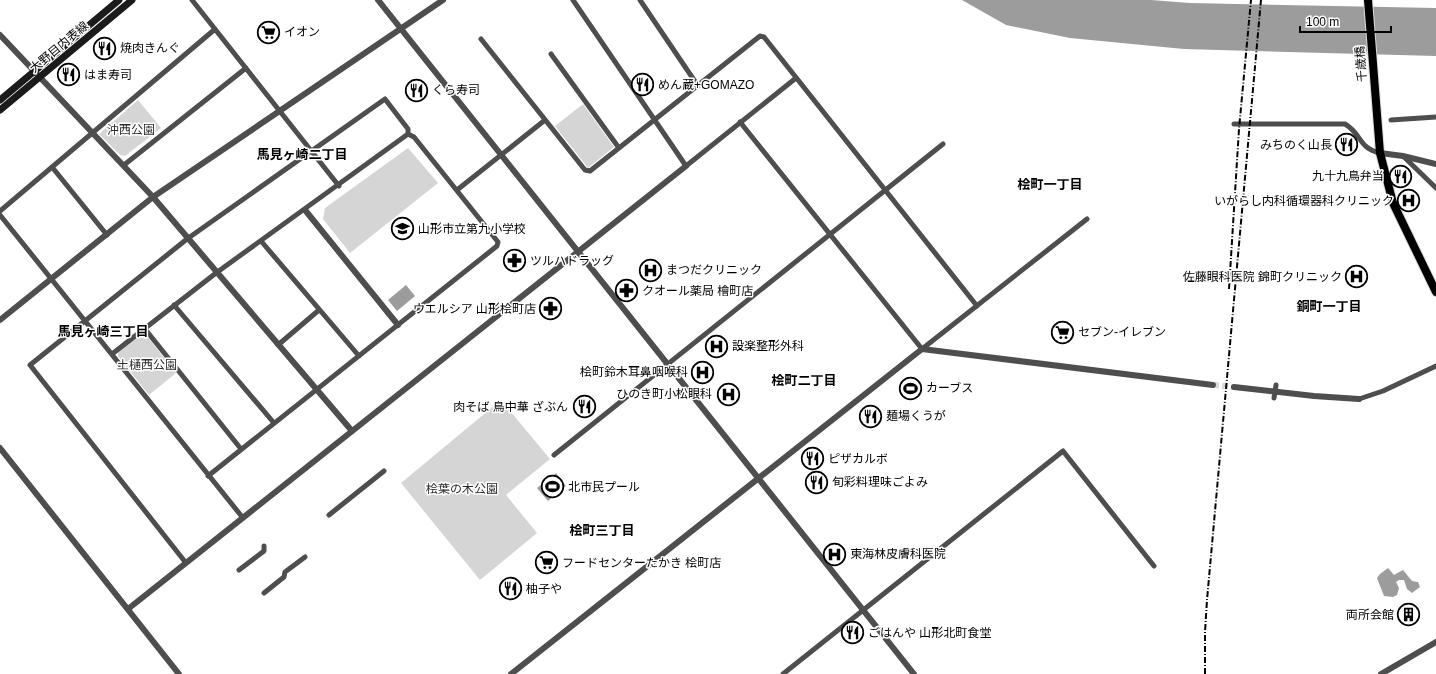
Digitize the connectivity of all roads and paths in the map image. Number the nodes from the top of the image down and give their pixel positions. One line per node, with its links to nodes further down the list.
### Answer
1 (119, 0): 15 (main road, 大野目内表線)
2 (132, 0): 16 (main road, 大野目内表線)
3 (192, 0): 10 (street)
4 (378, 0): 9 (street)
5 (443, 0): 9 (street)
6 (573, 0): 24 (street)
7 (640, 0): 18 (street)
8 (1368, 0): 33 (main road, 千歳橋)
9 (401, 29): 21 (street); 34 (street)
10 (214, 30): 14 (street); 28 (street)
11 (0, 34): 15 (street)
12 (481, 39): 23 (street)
13 (551, 54): 31 (street)
14 (246, 68): 21 (street); 37 (street)
15 (34, 72): 16 (street); 19 (main road, 大野目内表線)
16 (39, 77): 20 (main road, 大野目内表線); 28 (street)
17 (796, 78): 18 (street); 26 (street); 42 (street)
18 (698, 86): 24 (street)
19 (0, 100)
20 (0, 110)
21 (279, 111): 32 (street); 44 (street)
22 (1436, 117): 25 (street)
23 (545, 120): 31 (street); 34 (street)
24 (654, 120): 31 (street); 38 (street)
25 (1391, 120)
26 (740, 122): 38 (street); 49 (street)
27 (1234, 124): 33 (street)
28 (93, 133): 37 (street); 39 (street)
29 (408, 134): 32 (street); 40 (street); 43 (street)
30 (943, 144): 42 (street)
31 (619, 148)
32 (310, 151): 40 (street); 51 (street)
33 (1380, 154): 35 (street); 56 (main road, 千歳橋)
34 (501, 155): 43 (street); 53 (street)
35 (1403, 156): 36 (street); 41 (street)
36 (1436, 164)
37 (124, 165): 44 (street)
38 (686, 166): 53 (street)
39 (52, 167): 46 (street); 50 (street)
40 (339, 186): 45 (street)
41 (1436, 188)
42 (885, 189): 49 (street); 58 (street)
43 (457, 190): 62 (street)
44 (153, 197): 50 (street); 51 (street)
45 (305, 210): 52 (street); 62 (street)
46 (0, 211)
47 (0, 215): 55 (street)
48 (1087, 219): 58 (street)
49 (830, 233): 65 (street); 68 (street)
50 (107, 235): 55 (street)
51 (187, 239): 54 (street); 61 (street)
52 (261, 241): 54 (street); 59 (street)
53 (579, 252): 68 (street); 77 (street)
54 (216, 273): 57 (street); 64 (street)
55 (51, 279): 60 (street); 61 (street)
56 (1436, 292)
57 (174, 305): 63 (street); 76 (street)
58 (977, 306): 65 (street)
59 (319, 310): 64 (street); 67 (street)
60 (0, 320)
61 (85, 320): 66 (street); 88 (street)
62 (398, 325): 67 (street)
63 (145, 329): 66 (street); 79 (street)
64 (278, 345): 73 (street)
65 (922, 349): 71 (street); 83 (street)
66 (112, 354): 82 (street)
67 (358, 356): 73 (street)
68 (668, 363): 80 (street); 83 (street)
69 (1436, 366): 75 (street)
70 (1276, 384): 74 (street, bridge)
71 (1213, 385)
72 (1234, 386): 75 (street)
73 (317, 390): 76 (street); 77 (street)
74 (1274, 398)
75 (1359, 399)
76 (274, 423): 79 (street)
77 (352, 431): 85 (street)
78 (0, 448): 92 (street)
79 (241, 449): 82 (street)
80 (554, 455)
81 (384, 471): 84 (street)
82 (208, 476): 85 (street)
83 (759, 477): 93 (street); 96 (street)
84 (329, 515)
85 (242, 518): 88 (street)
86 (264, 546): 90 (street)
87 (304, 557): 91 (street)
88 (186, 563): 92 (street)
89 (1154, 566): 93 (street)
90 (239, 570)
91 (264, 593)
92 (128, 609): 95 (street)
93 (862, 610): 97 (street); 98 (street)
94 (1436, 642): 99 (street)
95 (179, 674)
96 (511, 674)
97 (783, 674)
98 (914, 674)
99 (1380, 674)

